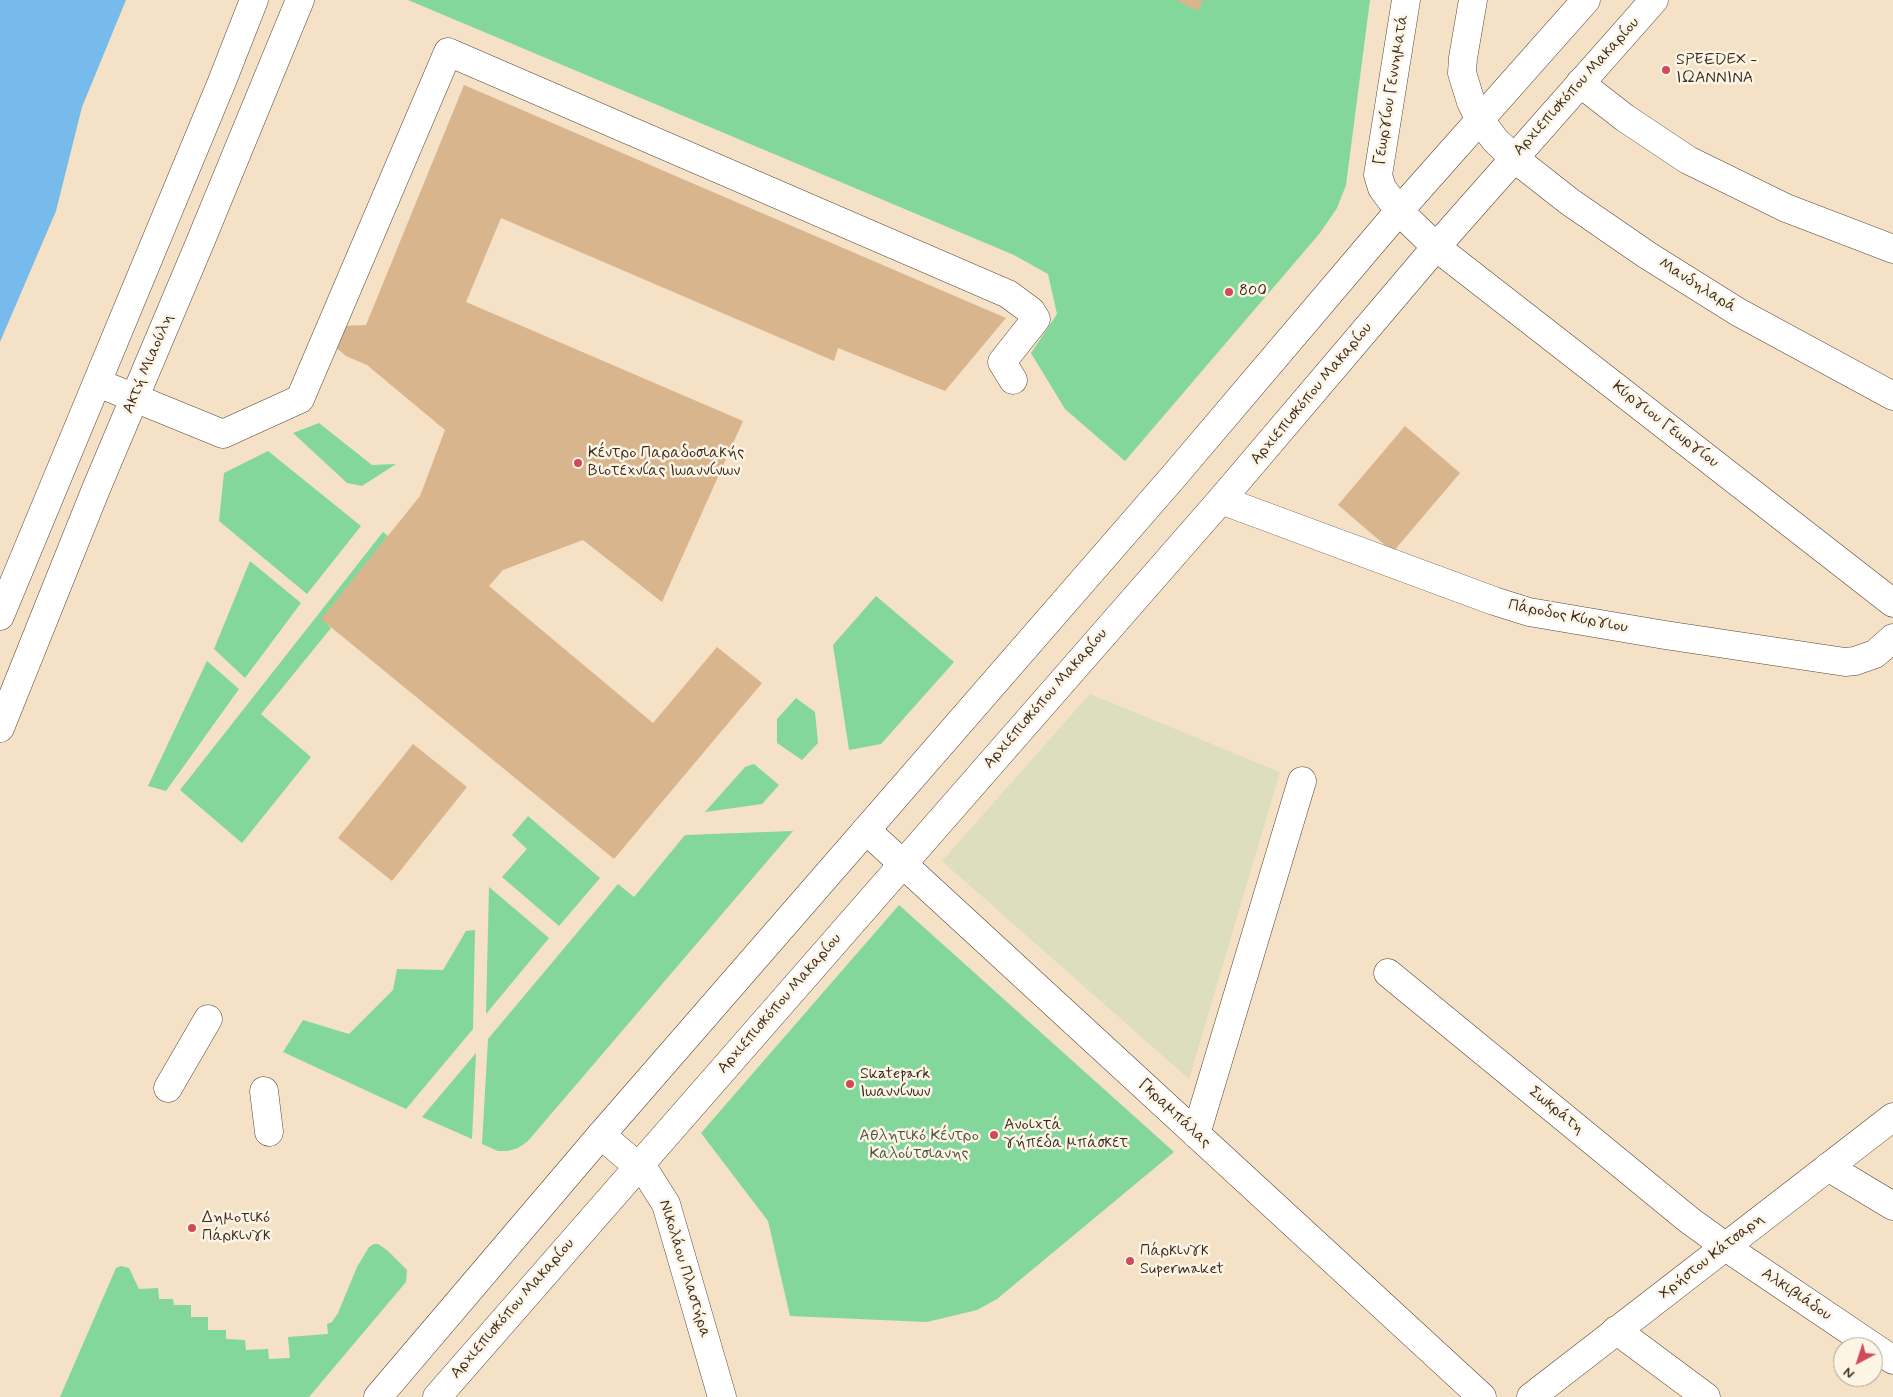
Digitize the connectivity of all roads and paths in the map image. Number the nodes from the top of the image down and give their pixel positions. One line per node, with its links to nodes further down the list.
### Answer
1 (254, 0): 14 (street)
2 (300, 0): 16 (street, Ακτή Μιαούλη)
3 (1406, 0): 10 (street, Γεωργίου Γεννηματά)
4 (1473, 0): 8 (street)
5 (1586, 0): 8 (street)
6 (1654, 0): 7 (street, Αρχιεπισκόπου Μακαρίου)
7 (1580, 83): 9 (street, Αρχιεπισκόπου Μακαρίου); 12 (street)
8 (1480, 120): 9 (street, Μανδηλαρά); 10 (street)
9 (1514, 158): 11 (street, Αρχιεπισκόπου Μακαρίου); 15 (street, Μανδηλαρά)
10 (1399, 211): 11 (street, Γεωργίου Γεννηματά); 23 (street)
11 (1436, 247): 17 (street, Αρχιεπισκόπου Μακαρίου); 18 (street, Κύργιου Γεωργίου)
12 (1893, 249)
13 (1013, 380): 16 (street)
14 (98, 383): 16 (street); 19 (street)
15 (1893, 396)
16 (134, 398): 21 (street, Ακτή Μιαούλη)
17 (1221, 500): 20 (street, Πάροδος Κύργιου); 24 (street, Αρχιεπισκόπου Μακαρίου)
18 (1893, 603)
19 (0, 616)
20 (1893, 638)
21 (0, 728)
22 (1302, 781): 31 (street)
23 (866, 830): 24 (street, Γκραμπάλας); 32 (street)
24 (902, 863): 31 (street, Γκραμπάλας); 33 (street, Αρχιεπισκόπου Μακαρίου)
25 (1388, 973): 36 (street, Σωκράτη)
26 (208, 1019): 27 (street)
27 (168, 1088)
28 (264, 1090): 30 (street)
29 (1893, 1117): 34 (street, Χρήστου Κάτσαρη)
30 (269, 1132)
31 (1196, 1134): 42 (street, Γκραμπάλας)
32 (601, 1135): 33 (street, Νικολάου Πλαστήρα); 39 (street)
33 (639, 1166): 40 (street, Αρχιεπισκόπου Μακαρίου); 41 (street, Νικολάου Πλαστήρα)
34 (1828, 1167): 35 (street); 36 (street, Χρήστου Κάτσαρη)
35 (1893, 1206)
36 (1725, 1246): 37 (street, Χρήστου Κάτσαρη); 38 (street, Αλκιβιάδου)
37 (1616, 1330): 43 (street, Χρήστου Κάτσαρη); 44 (street)
38 (1893, 1360)
39 (378, 1397)
40 (437, 1397)
41 (722, 1397)
42 (1482, 1397)
43 (1531, 1397)
44 (1706, 1397)

